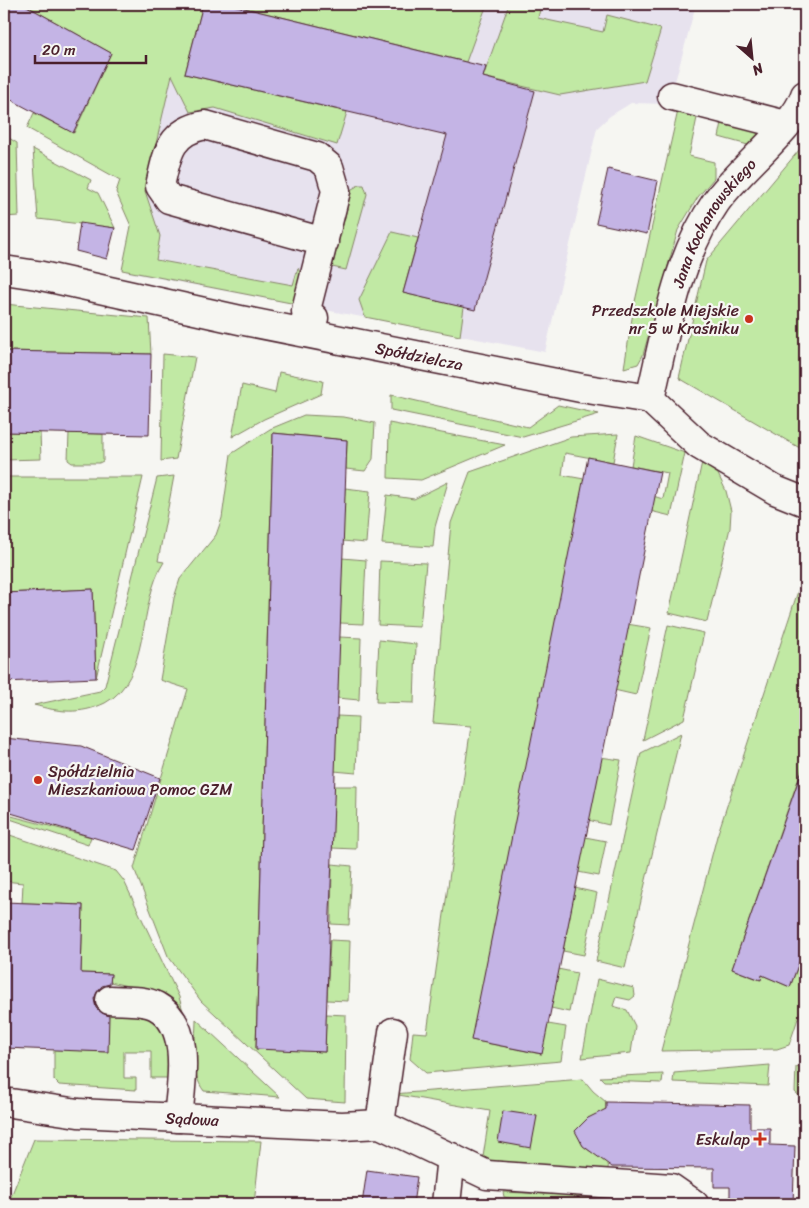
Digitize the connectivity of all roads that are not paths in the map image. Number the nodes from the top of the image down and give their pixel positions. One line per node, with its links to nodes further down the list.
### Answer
1 (805, 95): 3 (street, Jana Kochanowskiego)
2 (672, 96): 3 (street)
3 (796, 115): 7 (street, Jana Kochanowskiego)
4 (324, 242): 4 (street); 6 (street)
5 (4, 270): 7 (street, Spółdzielcza)
6 (314, 318)
7 (650, 399): 8 (street)
8 (805, 502)
9 (110, 1000): 12 (street)
10 (393, 1032): 13 (street)
11 (4, 1102): 12 (street, Sądowa)
12 (178, 1118): 13 (street, Sądowa)
13 (380, 1124): 14 (street)
14 (451, 1157): 15 (street); 16 (street)
15 (446, 1204)
16 (694, 1204)

